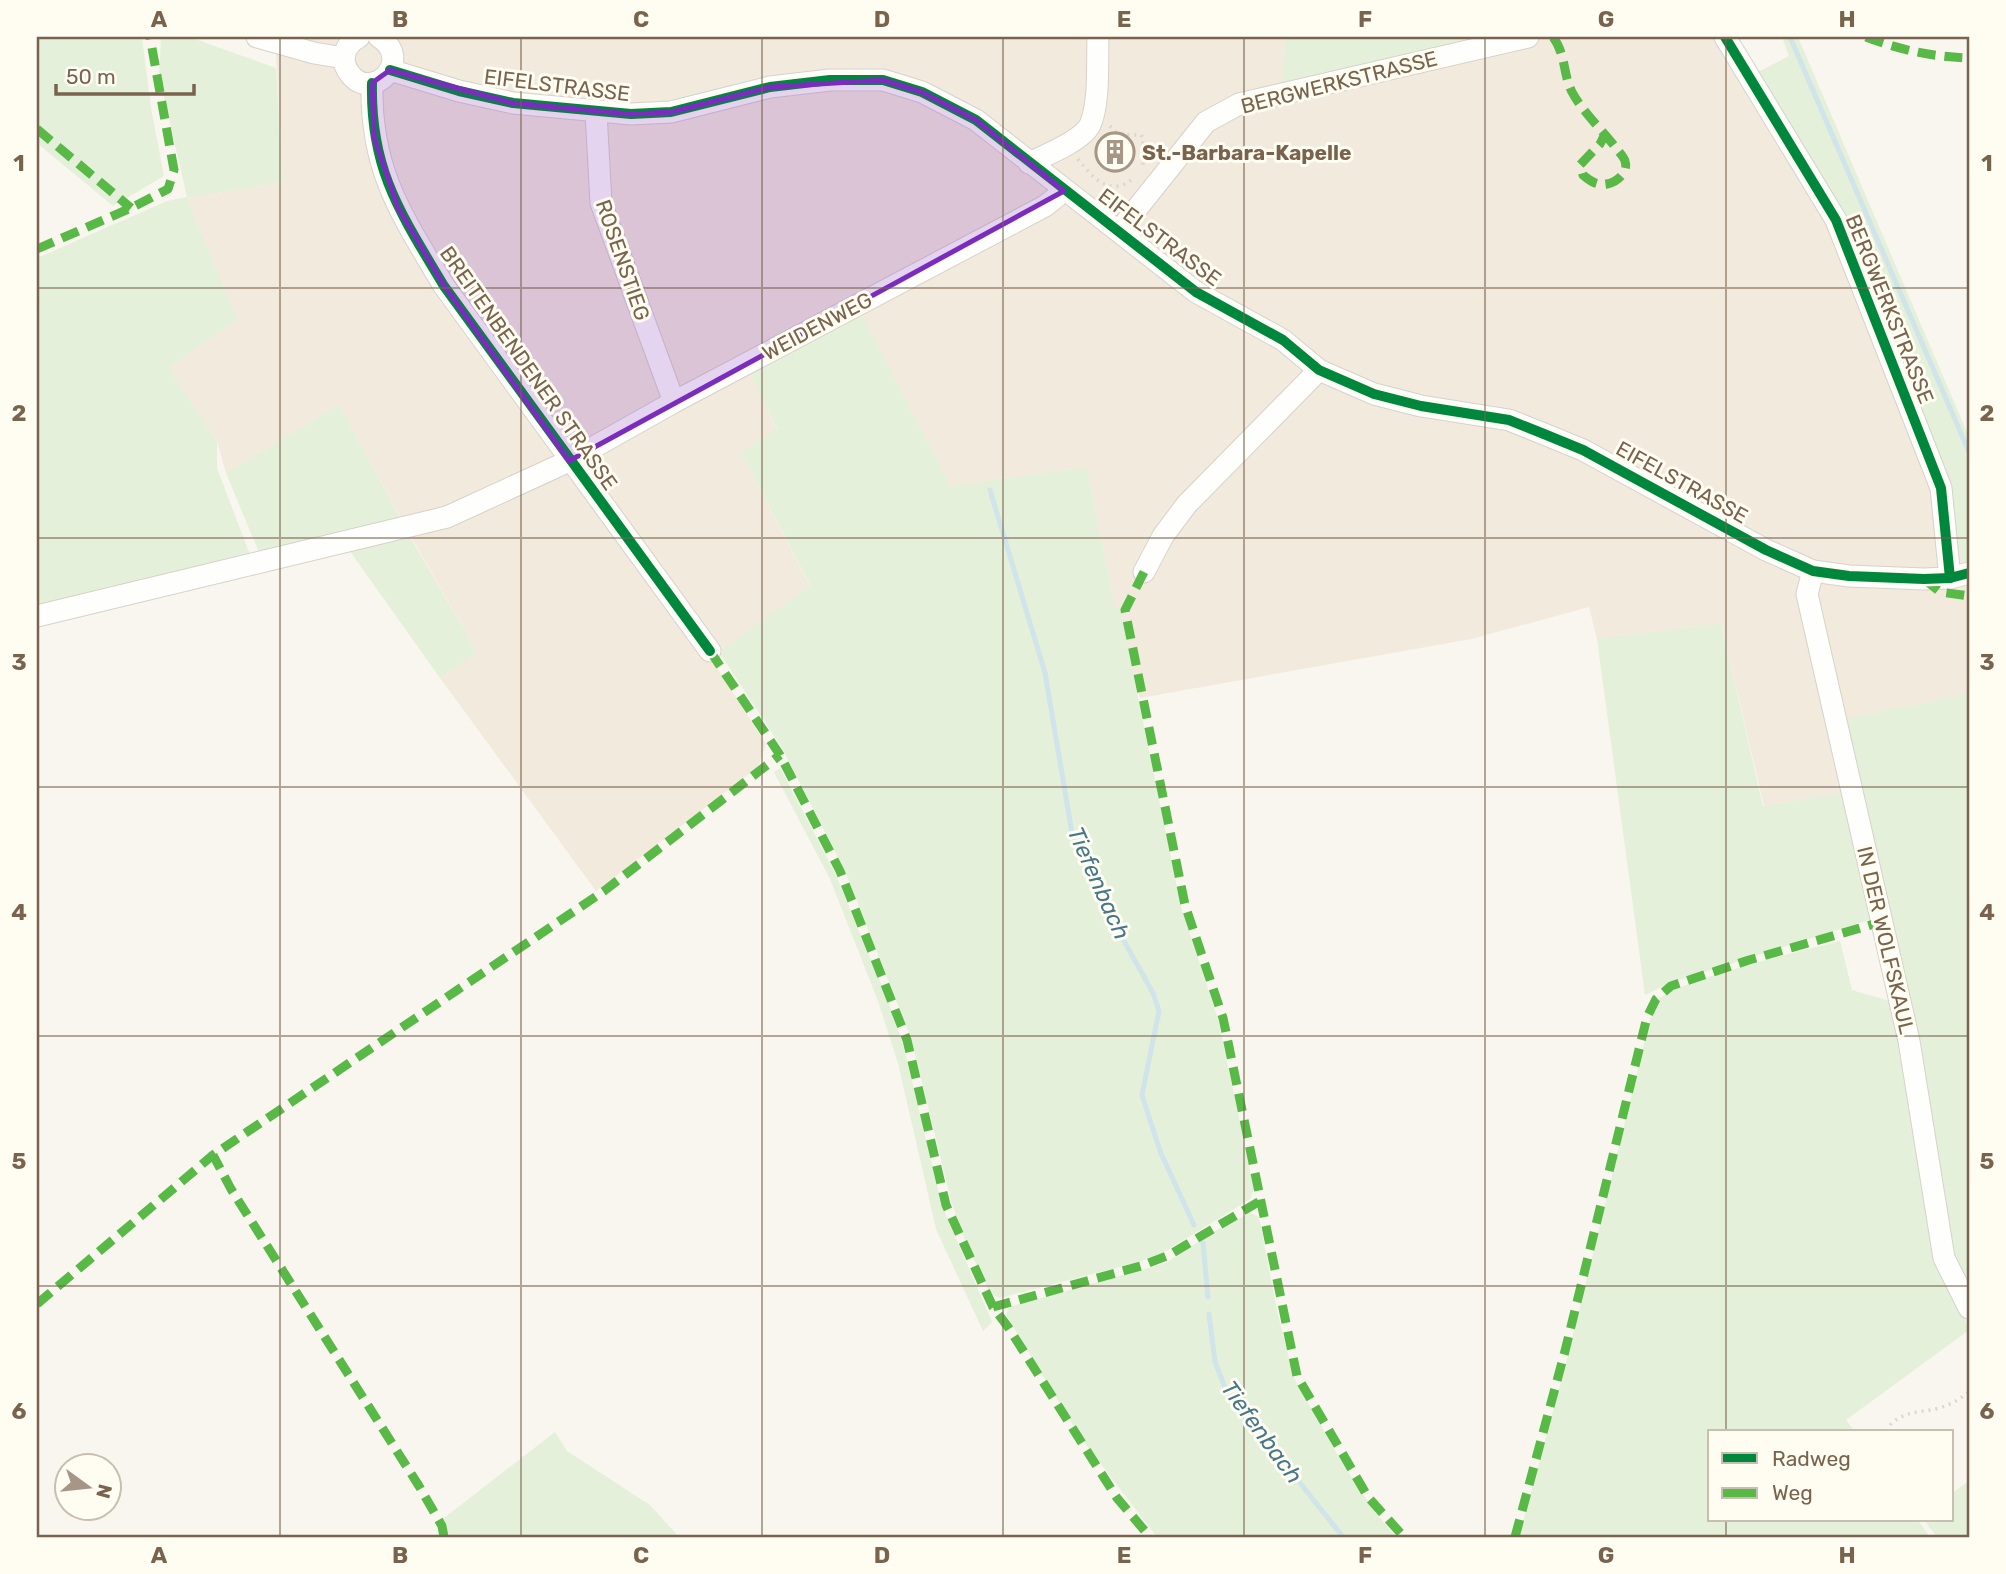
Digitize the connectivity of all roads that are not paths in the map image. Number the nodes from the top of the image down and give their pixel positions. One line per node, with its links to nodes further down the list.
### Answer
1 (257, 37): 7 (street)
2 (359, 37): 7 (street)
3 (1098, 37): 11 (street)
4 (1528, 37): 13 (street, BERGWERKSTRASSE)
5 (1725, 37): 19 (street, BERGWERKSTRASSE)
6 (384, 38): 8 (street)
7 (344, 58): 9 (street)
8 (390, 70): 9 (street); 10 (street, EIFELSTRASSE)
9 (372, 83): 16 (street, BREITENBENDENER STRASSE)
10 (596, 113): 11 (street, EIFELSTRASSE); 15 (street, ROSENSTIEG)
11 (1029, 163): 12 (street, EIFELSTRASSE)
12 (1064, 191): 13 (street, EIFELSTRASSE); 15 (street, WEIDENWEG)
13 (1119, 231): 14 (street, EIFELSTRASSE)
14 (1319, 370): 17 (street, EIFELSTRASSE); 18 (street)
15 (674, 402): 16 (street, WEIDENWEG)
16 (569, 461): 20 (street, WEIDENWEG); 21 (street, BREITENBENDENER STRASSE)
17 (1813, 571): 19 (street, EIFELSTRASSE); 22 (street, IN DER WOLFSKAUL)
18 (1144, 572)
19 (1963, 578)
20 (37, 616)
21 (710, 652)
22 (1969, 1308)

